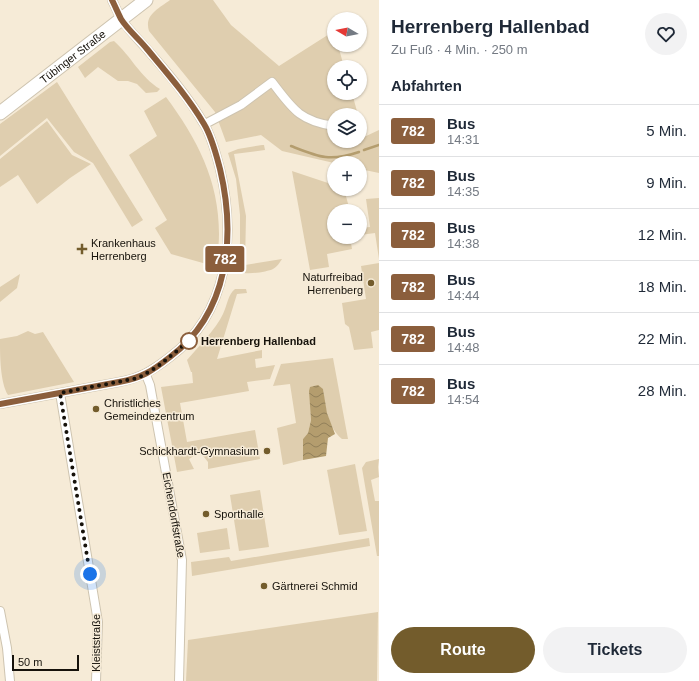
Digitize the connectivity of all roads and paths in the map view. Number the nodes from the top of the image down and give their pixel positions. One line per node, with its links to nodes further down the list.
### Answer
1 (112, 0): 3 (street)
2 (146, 0): 3 (main road, Tübinger Straße)
3 (122, 19): 4 (main road, Tübinger Straße); 5 (street)
4 (0, 113)
5 (205, 124): 6 (street); 7 (street)
6 (327, 124)
7 (146, 374): 8 (street); 13 (street, Eichendorffstraße)
8 (60, 393): 9 (street); 12 (street, Kleiststraße)
9 (0, 404)
10 (0, 611): 11 (street)
11 (10, 681)
12 (96, 681)
13 (179, 681)

